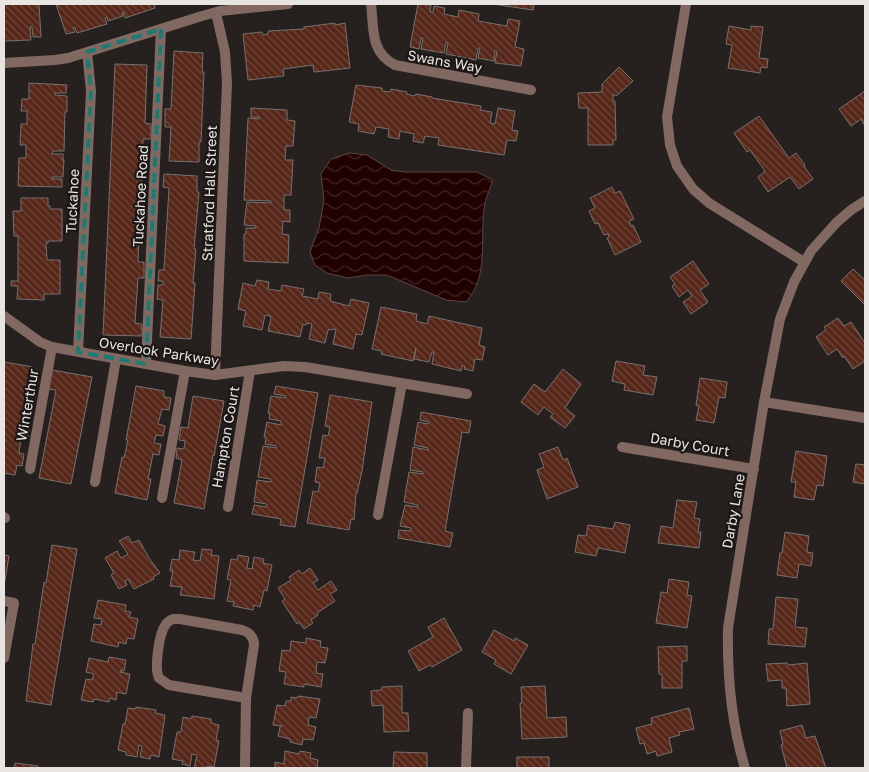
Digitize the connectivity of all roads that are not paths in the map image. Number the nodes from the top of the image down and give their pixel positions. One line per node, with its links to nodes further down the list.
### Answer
1 (288, 4): 4 (street)
2 (371, 4): 8 (street, Swans Way)
3 (686, 4): 10 (street)
4 (216, 13): 5 (street); 18 (street, Stratford Hall Street)
5 (161, 29): 6 (street); 15 (street, Tuckahoe Road)
6 (87, 52): 7 (street); 13 (street, Tuckahoe)
7 (4, 63)
8 (531, 90)
9 (865, 201): 10 (street, Darby Lane)
10 (804, 262): 21 (street, Darby Lane)
11 (4, 316): 12 (street, Overlook Parkway)
12 (52, 347): 13 (street, Overlook Parkway); 24 (street, Winterthur)
13 (78, 352): 14 (street, Overlook Parkway)
14 (116, 359): 15 (street, Overlook Parkway); 26 (street)
15 (146, 364): 16 (street, Overlook Parkway)
16 (185, 371): 18 (street, Overlook Parkway); 27 (street)
17 (250, 371): 18 (street, Overlook Parkway); 19 (street, Overlook Parkway); 28 (street, Hampton Court)
18 (215, 375)
19 (402, 383): 20 (street, Overlook Parkway); 29 (street)
20 (467, 394)
21 (764, 402): 22 (street); 25 (street, Darby Lane)
22 (865, 418)
23 (622, 447): 25 (street, Darby Court)
24 (30, 469)
25 (754, 469): 36 (street, Darby Lane)
26 (95, 482)
27 (162, 498)
28 (228, 507)
29 (378, 515)
30 (9, 602): 31 (street)
31 (4, 658)
32 (246, 698): 32 (street); 34 (street)
33 (468, 713): 35 (street)
34 (245, 768)
35 (466, 768)
36 (745, 768)

